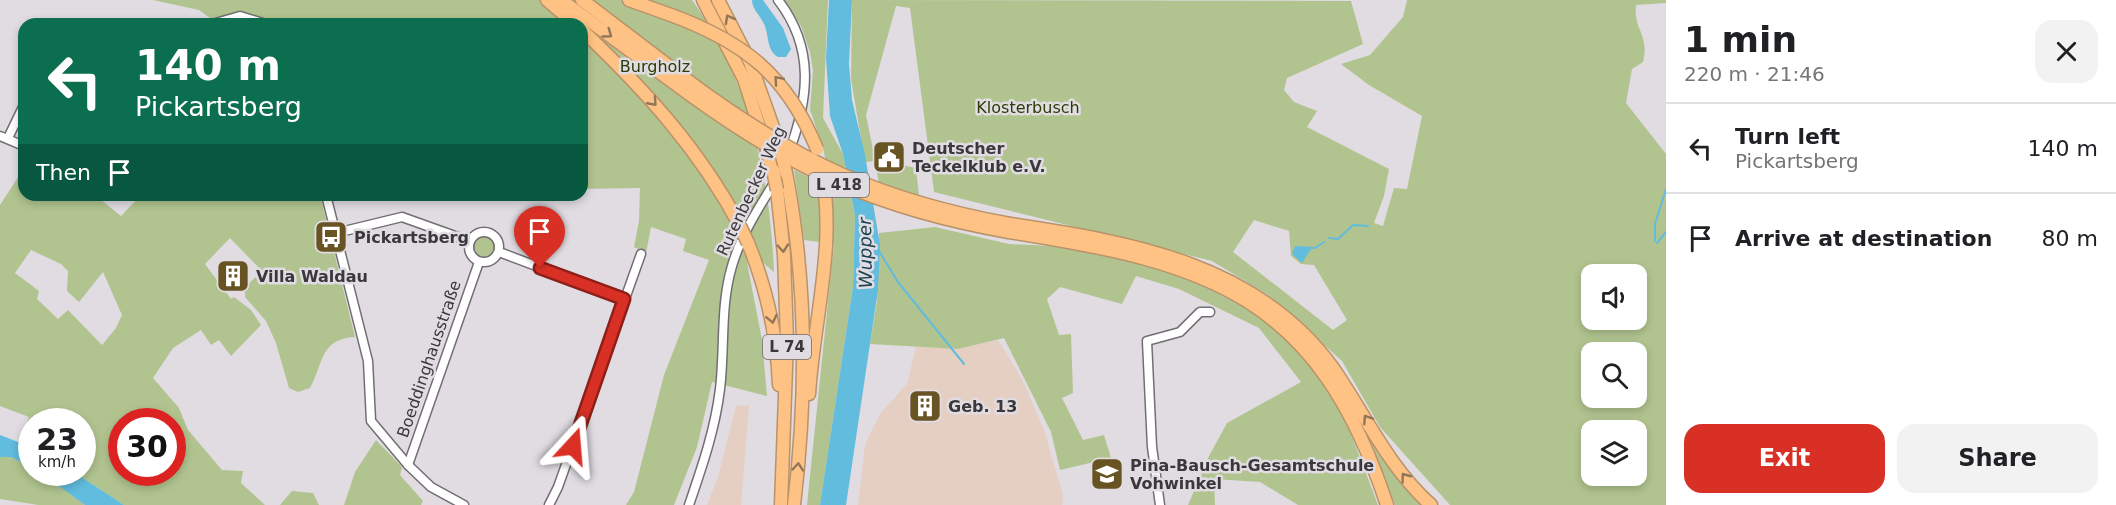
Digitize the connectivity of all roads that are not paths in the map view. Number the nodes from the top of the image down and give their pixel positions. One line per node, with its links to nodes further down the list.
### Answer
1 (547, 0): 8 (highway)
2 (561, 0): 9 (highway, L 418, one-way to 9)
3 (582, 0): 12 (highway, L 418)
4 (629, 0): 25 (highway, L 418, one-way to 4, bridge)
5 (703, 0): 31 (highway, L 74, one-way to 31, bridge)
6 (718, 0): 25 (highway, L 74, one-way to 6, bridge)
7 (778, 0): 29 (street, Rutenbecker Weg)
8 (568, 18)
9 (587, 18)
10 (588, 19): 12 (highway, L 418, one-way to 12)
11 (588, 36): 30 (highway, L 74, one-way to 30, bridge)
12 (692, 90): 24 (highway, L 418, bridge)
13 (18, 115): 14 (street)
14 (4, 137): 15 (street)
15 (18, 143)
16 (328, 201): 17 (street)
17 (336, 233): 18 (street); 26 (street)
18 (469, 241): 19 (street); 21 (street)
19 (499, 252): 21 (street); 22 (street)
20 (641, 254): 22 (street)
21 (479, 262): 26 (street, Boeddinghausstraße)
22 (624, 299): 28 (street)
23 (1210, 312): 33 (street)
24 (1345, 396): 34 (highway); 35 (highway, one-way to 24)
25 (801, 429): 32 (highway, L 74, one-way to 25)
26 (408, 465): 27 (street)
27 (464, 505)
28 (549, 505)
29 (689, 505)
30 (776, 505)
31 (781, 505)
32 (794, 505)
33 (1160, 505)
34 (1387, 505)
35 (1431, 505)

